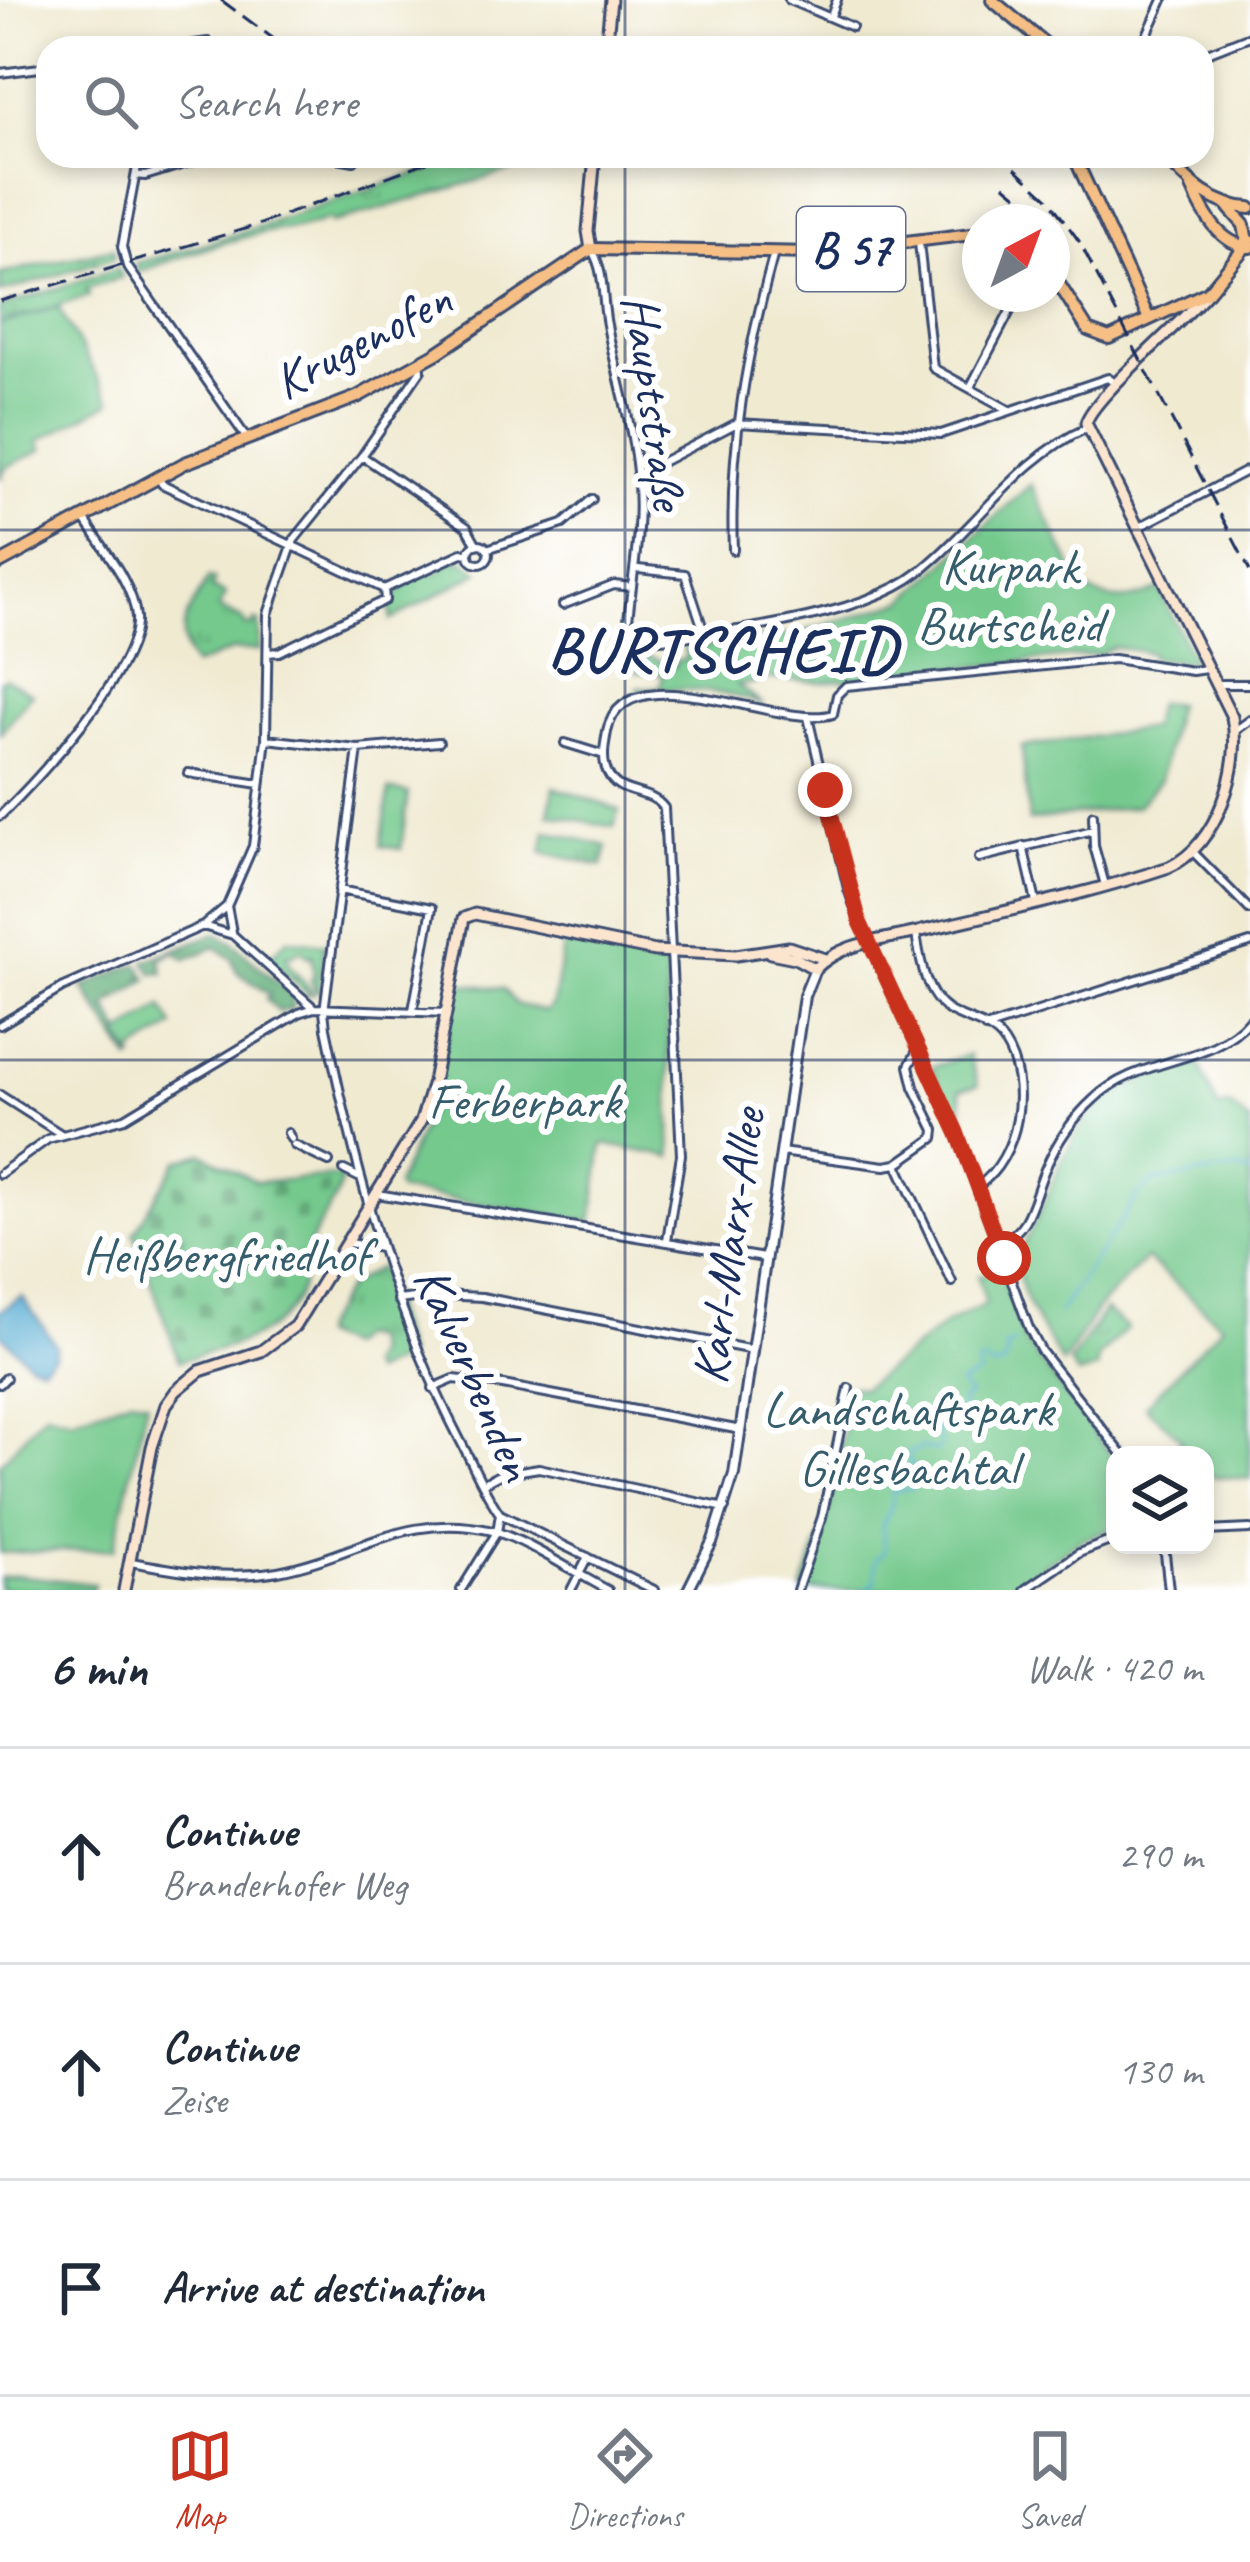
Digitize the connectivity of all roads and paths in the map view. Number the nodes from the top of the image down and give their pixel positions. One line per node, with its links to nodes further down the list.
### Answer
1 (611, 0): 8 (main road)
2 (789, 0): 6 (street)
3 (837, 0): 6 (street)
4 (1163, 0): 10 (street)
5 (994, 1): 9 (main road)
6 (831, 16): 7 (street)
7 (852, 27)
8 (607, 36)
9 (1036, 36)
10 (1146, 36)
11 (1250, 36): 12 (street)
12 (1214, 51)
13 (36, 68): 14 (street)
14 (0, 73)
15 (137, 168): 20 (street)
16 (171, 168): 20 (street)
17 (594, 168): 27 (main road)
18 (1080, 168): 32 (main road)
19 (1176, 168): 21 (main road)
20 (136, 175): 39 (street)
21 (1191, 184): 22 (main road); 26 (main road)
22 (1227, 206): 23 (main road); 26 (main road)
23 (1250, 208)
24 (962, 234): 25 (main road, B 57)
25 (918, 240): 28 (main road, B 57); 35 (street)
26 (1249, 245): 29 (main road)
27 (591, 249): 28 (main road, B 57); 33 (main road, Krugenofen); 42 (street, Hauptstraße)
28 (774, 253): 37 (street)
29 (1208, 292): 32 (main road); 34 (main road)
30 (1070, 300): 32 (main road)
31 (1010, 312): 35 (street)
32 (1149, 319)
33 (420, 363): 39 (main road, Krugenofen); 40 (street)
34 (1116, 384): 36 (street); 38 (main road)
35 (970, 388): 36 (street)
36 (1009, 410): 37 (street)
37 (737, 423): 42 (street); 50 (street)
38 (1087, 428): 46 (main road); 57 (street)
39 (248, 440): 43 (main road, Krugenofen)
40 (362, 456): 47 (street); 48 (street)
41 (1250, 469): 46 (street)
42 (638, 475): 53 (street, Hauptstraße)
43 (158, 477): 45 (main road, Krugenofen); 48 (street)
44 (592, 500): 49 (street)
45 (84, 518): 52 (main road, Krugenofen); 73 (street)
46 (1138, 527): 59 (main road)
47 (477, 545): 49 (street); 51 (street)
48 (291, 547): 55 (street); 58 (street)
49 (487, 548): 51 (street)
50 (733, 550)
51 (469, 554): 55 (street)
52 (0, 563)
53 (638, 569): 54 (street, Hauptstraße); 57 (street)
54 (632, 587): 56 (street); 57 (street, Hauptstraße)
55 (383, 589): 58 (street)
56 (563, 604)
57 (704, 632)
58 (268, 653): 65 (street)
59 (1207, 669): 61 (main road); 62 (street)
60 (1250, 684): 61 (street)
61 (1216, 685): 64 (main road)
62 (808, 717): 69 (street); 86 (street)
63 (1250, 720): 64 (street)
64 (1235, 731): 76 (main road)
65 (266, 739): 68 (street); 71 (street)
66 (440, 742): 68 (street)
67 (565, 743): 69 (street)
68 (358, 748): 79 (street, Kalverbenden)
69 (604, 755): 88 (street)
70 (188, 772): 71 (street)
71 (260, 784): 81 (street)
72 (1094, 815): 74 (street)
73 (0, 817)
74 (1093, 830): 75 (street); 78 (street)
75 (1023, 846): 77 (street); 80 (street)
76 (1194, 853): 78 (main road, Karl-Marx-Allee); 82 (street)
77 (979, 858)
78 (1105, 885): 80 (main road, Karl-Marx-Allee)
79 (339, 890): 93 (street); 94 (street, Kalverbenden)
80 (1036, 902): 84 (main road, Karl-Marx-Allee)
81 (227, 906): 83 (street); 85 (street)
82 (1250, 910)
83 (203, 926): 85 (street); 97 (street)
84 (916, 933): 86 (main road, Karl-Marx-Allee); 98 (street)
85 (233, 935): 92 (street)
86 (869, 943): 90 (main road, Karl-Marx-Allee); 99 (street)
87 (1250, 943): 98 (street)
88 (673, 953): 89 (main road); 95 (main road); 112 (street)
89 (770, 953): 90 (main road); 91 (main road)
90 (825, 959): 91 (main road, Karl-Marx-Allee)
91 (815, 969): 103 (street, Karl-Marx-Allee)
92 (314, 1008): 94 (street); 101 (street)
93 (413, 1010): 94 (street); 95 (street)
94 (324, 1011): 108 (street, Kalverbenden)
95 (446, 1013): 110 (main road)
96 (1250, 1019): 114 (street)
97 (0, 1025)
98 (985, 1028): 109 (street)
99 (918, 1049): 105 (street); 109 (street)
100 (0, 1095): 101 (street)
101 (61, 1134): 107 (street)
102 (291, 1139): 104 (street)
103 (781, 1151): 105 (street); 116 (street, Karl-Marx-Allee)
104 (329, 1162)
105 (897, 1164): 117 (street)
106 (344, 1170): 108 (street)
107 (0, 1174)
108 (358, 1177): 111 (street, Kalverbenden)
109 (977, 1186): 114 (street)
110 (377, 1194): 111 (main road); 112 (street)
111 (368, 1209): 113 (main road); 115 (street, Kalverbenden)
112 (667, 1240): 116 (street)
113 (348, 1243): 115 (street, Kalverbenden); 133 (main road)
114 (999, 1244): 123 (street)
115 (381, 1249): 118 (street, Kalverbenden)
116 (766, 1258): 119 (street, Karl-Marx-Allee)
117 (952, 1282)
118 (398, 1300): 119 (street); 120 (street, Kalverbenden)
119 (752, 1350): 122 (street, Karl-Marx-Allee)
120 (433, 1388): 122 (street); 124 (street, Kalverbenden)
121 (849, 1388): 141 (street)
122 (741, 1430): 125 (street, Karl-Marx-Allee)
123 (1116, 1446)
124 (483, 1484): 125 (street); 126 (street, Kalverbenden)
125 (725, 1508): 140 (street, Karl-Marx-Allee)
126 (500, 1514): 129 (street, Kalverbenden); 132 (street)
127 (1214, 1531): 128 (street)
128 (1249, 1531)
129 (497, 1532): 133 (street); 134 (street); 136 (street, Kalverbenden)
130 (1106, 1542): 142 (street)
131 (1165, 1554): 143 (street)
132 (588, 1557): 134 (street); 139 (street)
133 (130, 1562): 135 (main road)
134 (579, 1575): 137 (street); 138 (street)
135 (124, 1590)
136 (461, 1590)
137 (571, 1590)
138 (608, 1590)
139 (653, 1590)
140 (688, 1590)
141 (796, 1590)
142 (1024, 1590)
143 (1169, 1590)

